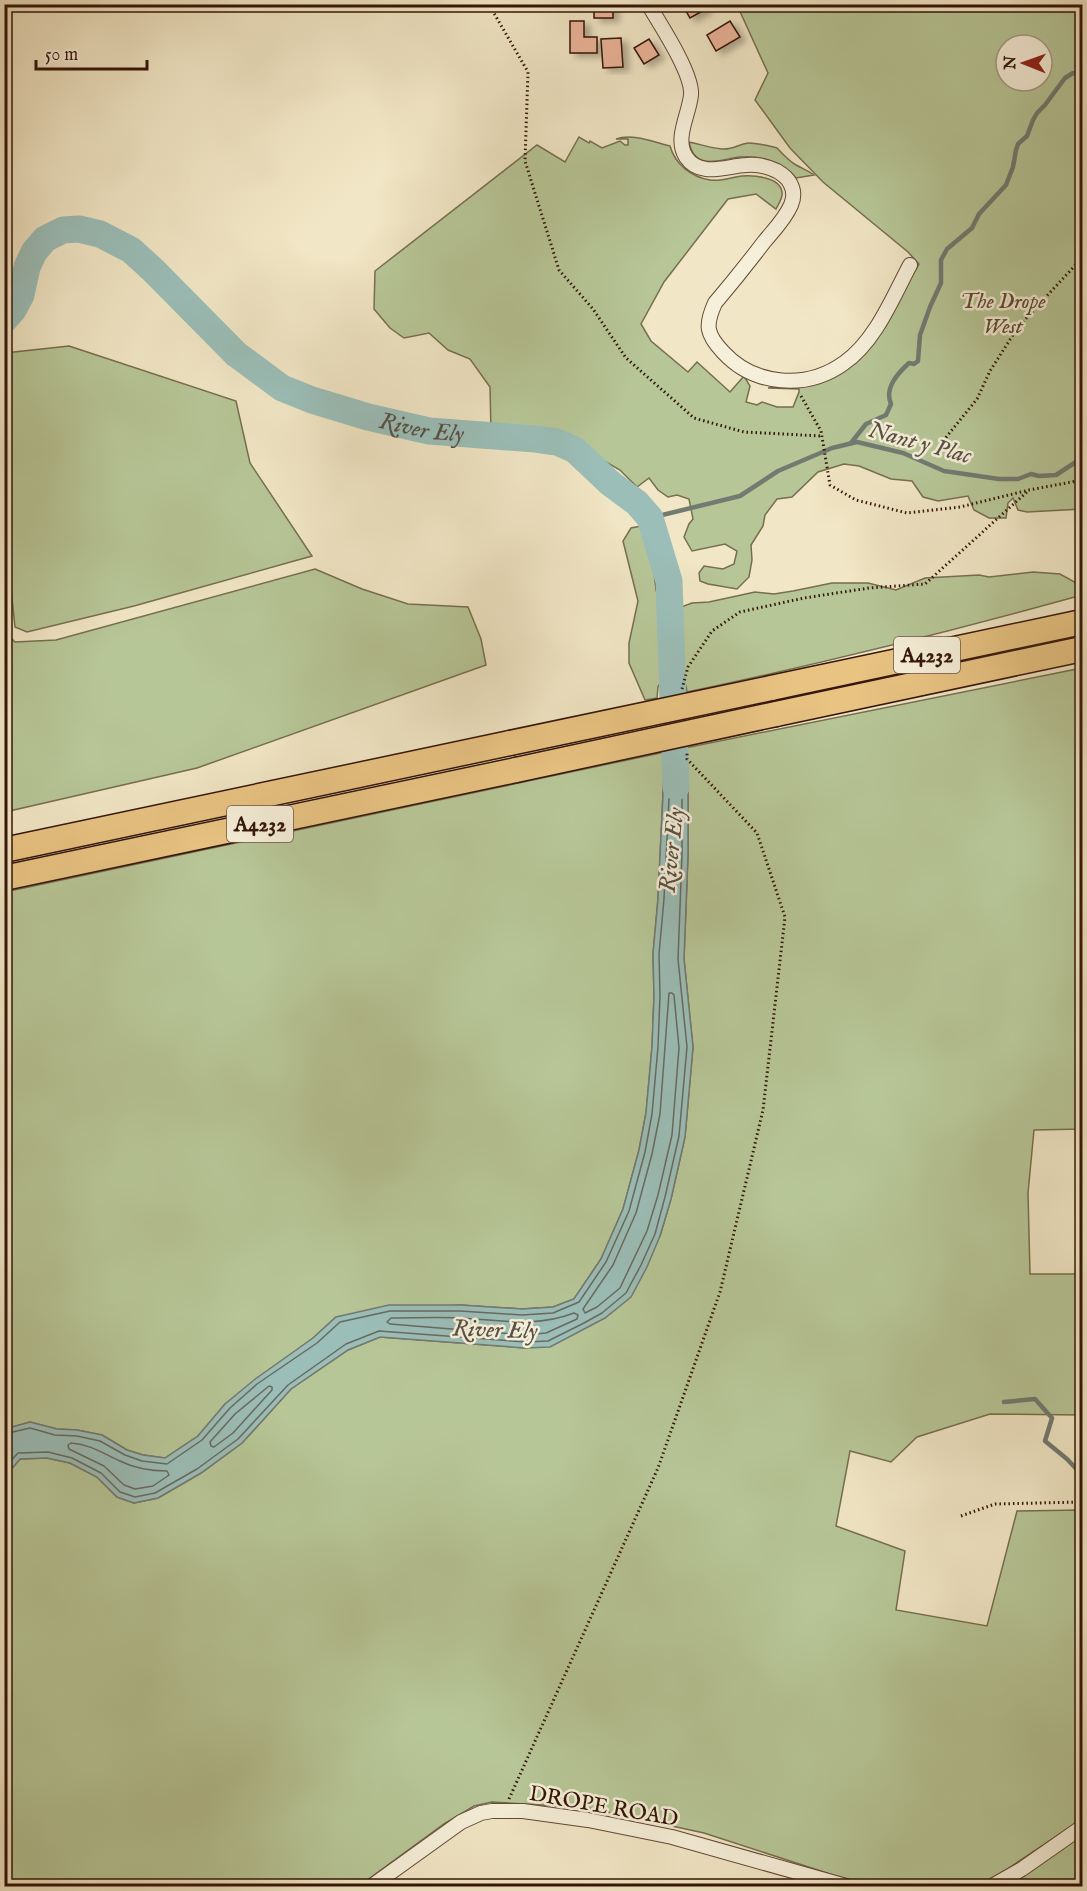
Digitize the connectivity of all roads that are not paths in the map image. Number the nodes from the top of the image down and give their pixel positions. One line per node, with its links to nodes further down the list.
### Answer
1 (648, 4): 2 (street)
2 (910, 265)
3 (1083, 622): 5 (highway, A4232, bridge)
4 (1083, 649): 6 (highway, A4232, bridge)
5 (4, 850)
6 (4, 878)
7 (1083, 1827): 10 (street)
8 (372, 1887): 9 (street, DROPE ROAD)
9 (846, 1887)
10 (992, 1887)

